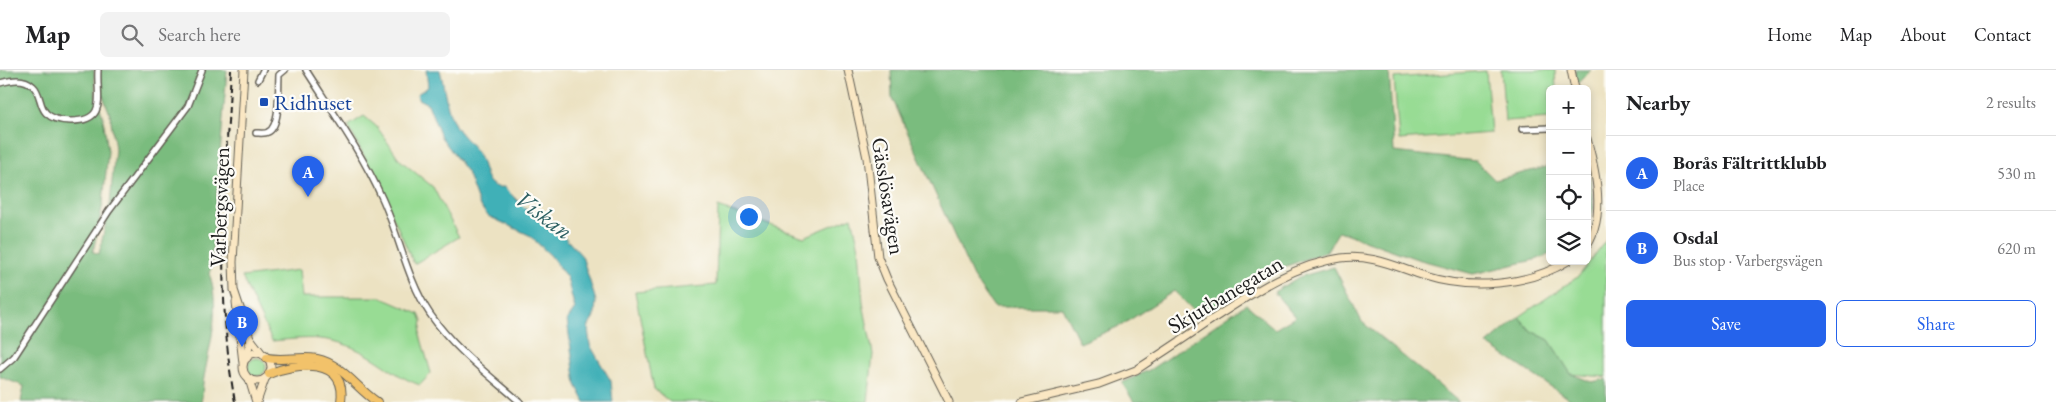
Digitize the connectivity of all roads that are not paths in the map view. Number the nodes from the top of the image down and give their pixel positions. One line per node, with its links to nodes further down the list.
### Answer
1 (98, 70): 10 (street)
2 (202, 70): 22 (street)
3 (244, 70): 18 (street, Varbergsvägen)
4 (263, 70): 9 (street)
5 (285, 70): 14 (street)
6 (306, 70): 28 (street)
7 (848, 70): 29 (street, Gässlösavägen)
8 (1571, 70): 11 (street)
9 (258, 80)
10 (0, 83)
11 (1574, 85)
12 (1546, 128): 13 (street)
13 (1522, 129)
14 (256, 133)
15 (1591, 157): 16 (street)
16 (1591, 239)
17 (1560, 265): 30 (street, Skjutbanegatan)
18 (237, 299): 19 (street, Varbergsvägen); 21 (street)
19 (249, 341): 20 (street); 21 (street)
20 (265, 357): 21 (street); 23 (street); 27 (main road)
21 (245, 361): 24 (street)
22 (0, 369)
23 (267, 376): 24 (street); 25 (street); 26 (main road)
24 (249, 379): 25 (street)
25 (257, 402)
26 (341, 402)
27 (378, 402)
28 (520, 402)
29 (949, 402)
30 (1022, 402)

